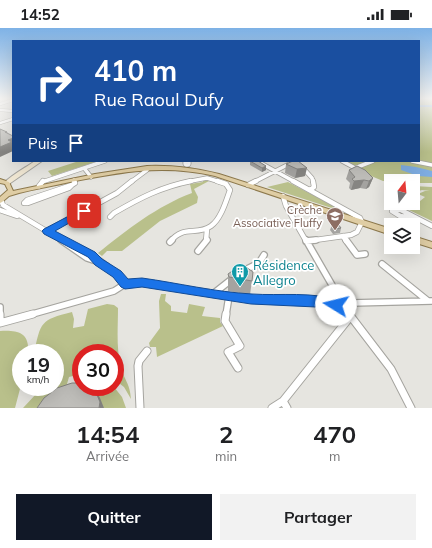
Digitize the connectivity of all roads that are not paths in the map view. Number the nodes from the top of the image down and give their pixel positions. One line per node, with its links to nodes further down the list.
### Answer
1 (12, 119): 2 (street)
2 (0, 123)
3 (98, 162): 12 (street)
4 (259, 162): 15 (street)
5 (291, 162): 15 (street); 24 (street)
6 (344, 162): 7 (street)
7 (370, 162)
8 (417, 162): 11 (street)
9 (36, 163): 19 (main road); 23 (main road)
10 (185, 164): 13 (main road); 14 (main road)
11 (432, 165)
12 (84, 168): 17 (street); 20 (street)
13 (145, 170): 17 (main road); 35 (street)
14 (198, 170): 16 (main road); 18 (street)
15 (275, 171): 22 (street); 24 (street)
16 (217, 175): 18 (street); 22 (main road)
17 (91, 177): 21 (main road)
18 (207, 177): 28 (street); 33 (street)
19 (0, 180): 23 (main road)
20 (46, 183): 21 (main road); 23 (main road); 23 (main road)
21 (73, 183): 21 (street)
22 (248, 185): 25 (main road)
23 (8, 189): 26 (main road)
24 (310, 190): 31 (street)
25 (283, 196): 31 (main road); 37 (street)
26 (1, 201): 29 (street)
27 (0, 210): 29 (street)
28 (110, 217)
29 (26, 220): 35 (street)
30 (420, 220): 32 (street)
31 (362, 222): 34 (main road); 36 (street)
32 (432, 226)
33 (207, 229): 39 (street); 41 (street)
34 (384, 230)
35 (47, 231): 45 (street)
36 (343, 236): 37 (street); 42 (street)
37 (306, 241): 49 (street)
38 (420, 241): 40 (main road)
39 (170, 242)
40 (432, 245)
41 (198, 251)
42 (365, 254)
43 (264, 255): 46 (street)
44 (382, 264): 48 (street)
45 (125, 284): 46 (street); 53 (street)
46 (213, 294): 47 (street)
47 (229, 296): 49 (street); 55 (street)
48 (430, 301): 50 (street)
49 (338, 302): 50 (street); 52 (street)
50 (351, 303): 52 (street)
51 (0, 307): 53 (street)
52 (349, 315): 56 (street); 59 (street)
53 (0, 322)
54 (147, 351): 57 (street)
55 (238, 368)
56 (285, 404): 58 (street)
57 (140, 408)
58 (272, 408)
59 (411, 408)

